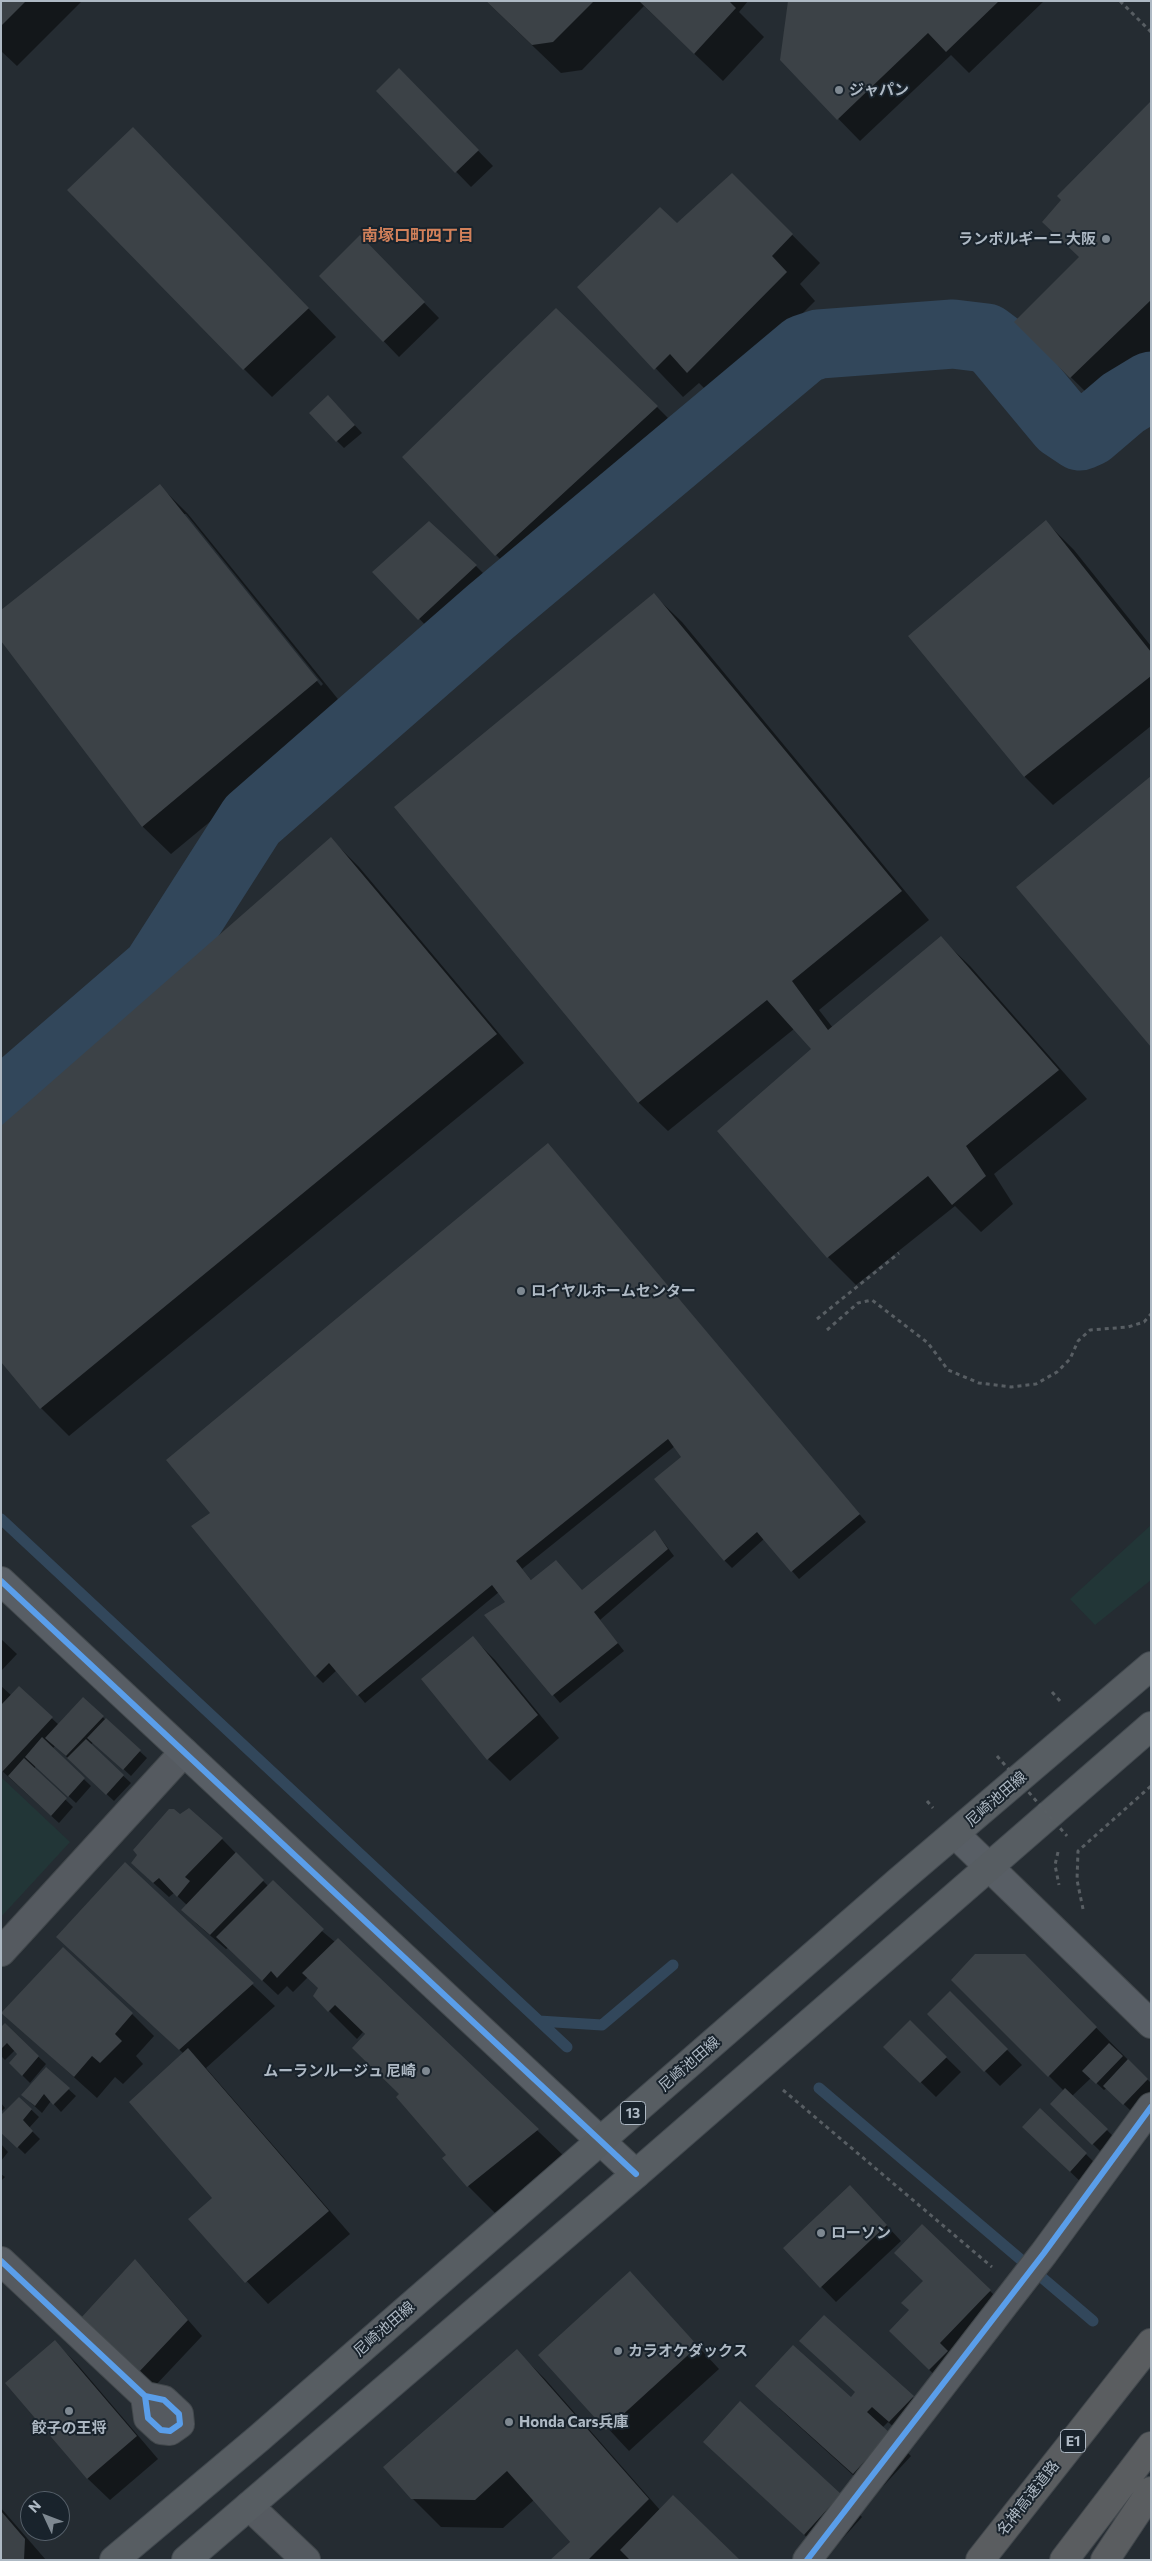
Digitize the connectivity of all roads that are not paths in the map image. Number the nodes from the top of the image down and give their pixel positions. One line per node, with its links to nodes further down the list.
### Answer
1 (1, 1581): 4 (street)
2 (1151, 1666): 5 (main road, 尼崎池田線 / 13)
3 (1151, 1726): 6 (main road)
4 (184, 1752): 7 (street); 10 (street)
5 (955, 1834): 6 (street); 10 (main road, 尼崎池田線 / 13)
6 (990, 1866): 8 (street); 11 (main road)
7 (1, 1952)
8 (1151, 2024)
9 (1151, 2107): 22 (street)
10 (601, 2141): 11 (street); 19 (main road, 尼崎池田線 / 13)
11 (636, 2174): 17 (main road)
12 (1, 2262): 14 (street)
13 (1151, 2343): 18 (highway, 名神高速道路 / E1)
14 (145, 2396)
15 (1151, 2446): 24 (highway)
16 (1151, 2491): 25 (highway)
17 (249, 2506): 20 (main road); 21 (street)
18 (988, 2550): 23 (highway, E1)
19 (114, 2560)
20 (186, 2560)
21 (306, 2560)
22 (808, 2560)
23 (975, 2560)
24 (1064, 2560)
25 (1106, 2560)

